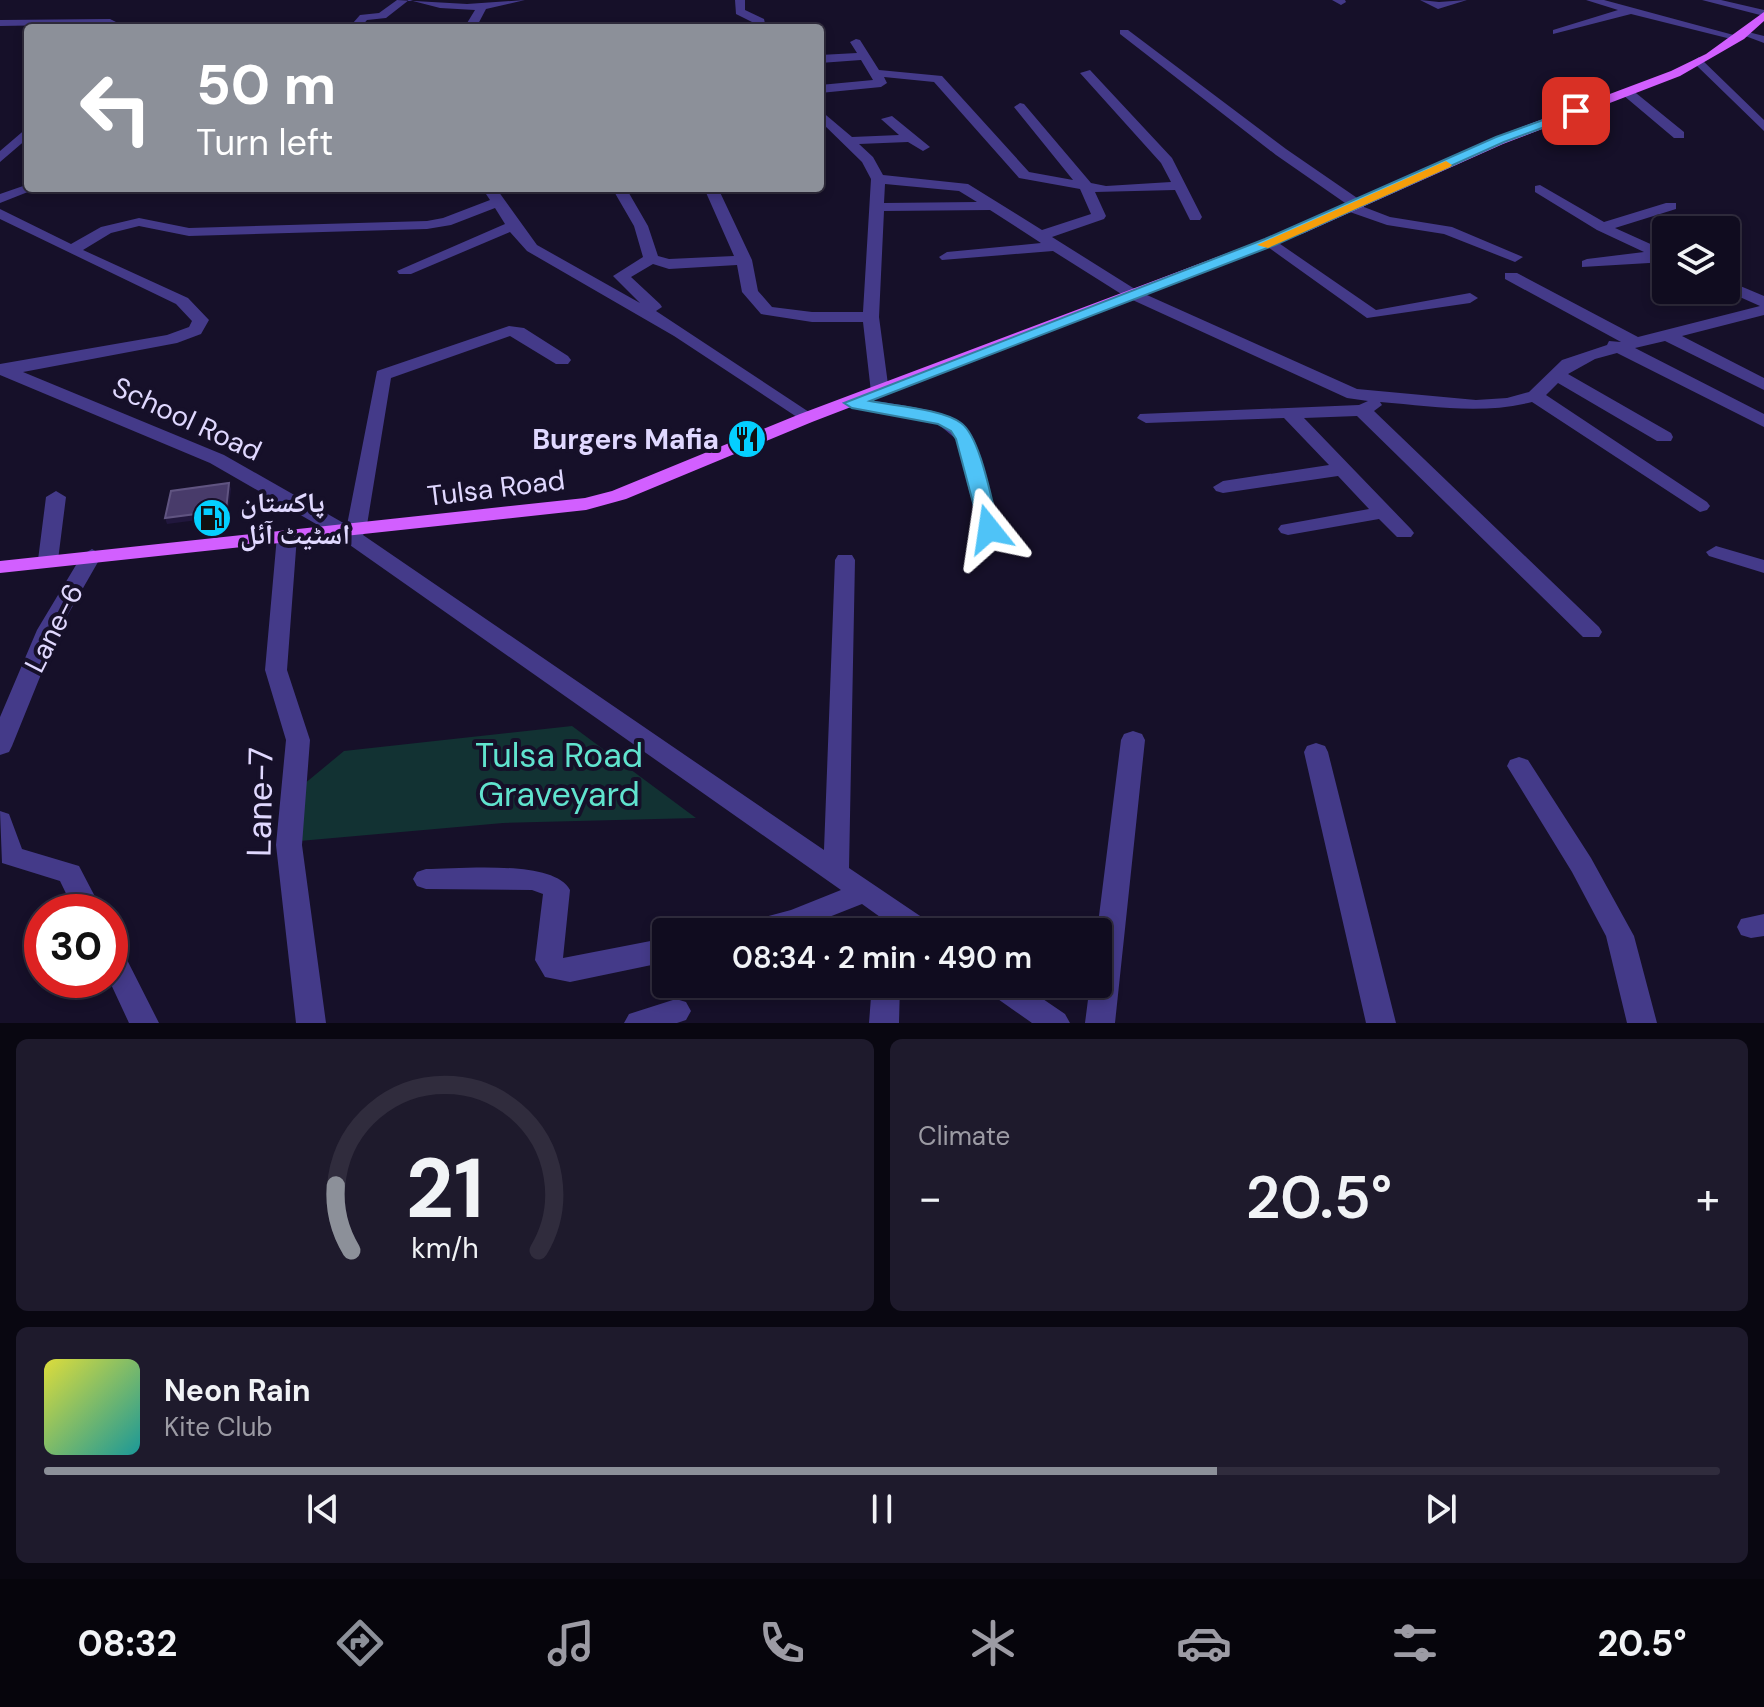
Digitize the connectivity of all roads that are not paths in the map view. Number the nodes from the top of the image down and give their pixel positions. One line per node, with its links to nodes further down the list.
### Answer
1 (404, 0): 14 (street)
2 (414, 0): 9 (street)
3 (520, 0): 9 (street)
4 (740, 0): 16 (street)
5 (1425, 0): 6 (street)
6 (1462, 0)
7 (1591, 0): 10 (street)
8 (1707, 0): 11 (street)
9 (482, 6): 15 (street)
10 (1631, 10): 18 (street); 19 (street)
11 (1764, 14): 19 (main road, Tulsa Road)
12 (110, 22): 13 (street)
13 (0, 23)
14 (358, 24)
15 (472, 24)
16 (760, 24)
17 (1124, 32): 47 (street)
18 (1557, 32)
19 (1739, 35): 20 (street); 24 (main road, Tulsa Road)
20 (1764, 40)
21 (856, 42): 22 (street)
22 (865, 56): 23 (street); 25 (street)
23 (824, 59)
24 (1699, 61): 28 (main road, Tulsa Road); 32 (street)
25 (876, 73): 27 (street); 38 (street)
26 (1086, 73): 39 (street)
27 (824, 89)
28 (1627, 92): 34 (street); 47 (main road, Tulsa Road)
29 (1020, 107): 38 (street)
30 (824, 118): 35 (street)
31 (887, 119): 35 (street)
32 (1764, 127)
33 (24, 135): 36 (street)
34 (1679, 135)
35 (849, 141): 37 (street)
36 (0, 158)
37 (878, 179): 46 (street); 49 (street)
38 (1085, 185): 39 (street); 54 (street)
39 (1179, 186): 51 (street)
40 (1540, 189): 53 (street)
41 (24, 190): 45 (street)
42 (621, 192): 62 (street)
43 (713, 192): 63 (street)
44 (494, 194): 52 (street); 57 (street)
45 (0, 199)
46 (993, 206): 49 (street); 54 (street)
47 (1355, 206): 55 (main road, Tulsa Road); 60 (street)
48 (1671, 206): 53 (street)
49 (877, 207): 72 (street)
50 (0, 213): 57 (street)
51 (1195, 217)
52 (514, 225): 65 (street); 73 (street)
53 (1602, 227): 58 (street)
54 (1040, 236): 56 (street)
55 (1270, 242): 68 (main road, Tulsa Road); 69 (street)
56 (1056, 246): 59 (street); 68 (street)
57 (71, 250): 77 (street)
58 (1652, 251)
59 (947, 257)
60 (1515, 257)
61 (1652, 257): 64 (street)
62 (651, 259): 63 (street); 73 (street)
63 (744, 260): 72 (street)
64 (1587, 264)
65 (405, 271)
66 (1511, 276): 75 (street)
67 (1740, 291): 70 (street)
68 (1132, 294): 80 (main road, Tulsa Road); 82 (street)
69 (1470, 298)
70 (1764, 302)
71 (1764, 310): 74 (street)
72 (871, 317): 80 (street)
73 (680, 332): 86 (street)
74 (1665, 334): 75 (street); 79 (street)
75 (1624, 343): 78 (street); 88 (street)
76 (562, 360): 97 (street)
77 (3, 370): 97 (street, School Road)
78 (1557, 375): 81 (street); 89 (street)
79 (1764, 385)
80 (880, 392): 83 (main road, Tulsa Road)
81 (1535, 396): 82 (street); 93 (street)
82 (1388, 399): 84 (street)
83 (852, 403): 86 (main road, Tulsa Road); 95 (street)
84 (1362, 410): 85 (street); 106 (street)
85 (1288, 412): 87 (street); 90 (street)
86 (806, 418): 97 (main road, Tulsa Road)
87 (1146, 418)
88 (1764, 421)
89 (1664, 437)
90 (1343, 469): 91 (street); 94 (street)
91 (1223, 487)
92 (56, 497): 102 (street)
93 (1700, 506)
94 (1384, 512): 96 (street); 98 (street)
95 (989, 529)
96 (1288, 529)
97 (350, 532): 99 (main road, Tulsa Road); 112 (street, School Road)
98 (1404, 533)
99 (287, 536): 101 (main road, Tulsa Road); 124 (street, Lane-7)
100 (1716, 552): 105 (street)
101 (92, 555): 102 (main road, Tulsa Road); 108 (street, Lane-6)
102 (48, 560): 104 (main road, Tulsa Road)
103 (845, 560): 112 (street)
104 (0, 567)
105 (1764, 567)
106 (1591, 632)
107 (1133, 740): 128 (street)
108 (0, 746)
109 (1316, 752): 129 (street)
110 (1519, 766): 130 (street)
111 (0, 821): 115 (street)
112 (836, 874): 114 (street, School Road)
113 (426, 879): 118 (street)
114 (864, 892): 116 (street); 117 (street, School Road)
115 (80, 894)
116 (800, 918)
117 (887, 918)
118 (652, 953)
119 (128, 991): 123 (street)
120 (885, 998): 126 (street)
121 (1018, 998): 127 (street)
122 (676, 1011): 125 (street)
123 (144, 1023)
124 (311, 1023)
125 (639, 1023)
126 (884, 1023)
127 (1055, 1023)
128 (1100, 1023)
129 (1381, 1023)
130 (1642, 1023)

